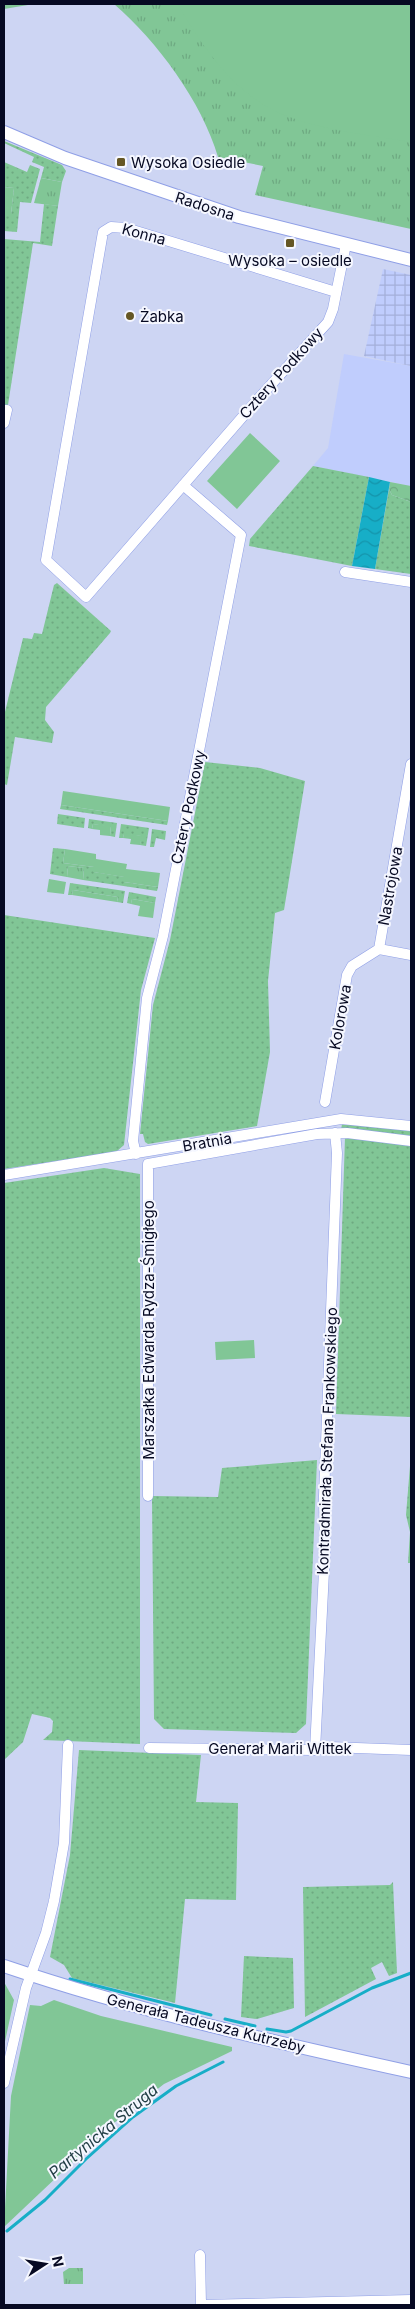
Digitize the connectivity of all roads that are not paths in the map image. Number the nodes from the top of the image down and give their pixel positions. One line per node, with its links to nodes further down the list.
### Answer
1 (4, 132): 2 (street, Radosna)
2 (346, 244): 3 (street, Radosna); 4 (street, Cztery Podkowy)
3 (411, 260)
4 (336, 292): 7 (street, Cztery Podkowy); 10 (street, Konna)
5 (5, 410): 6 (street)
6 (4, 423)
7 (183, 486): 10 (street, Cztery Podkowy); 19 (street, Cztery Podkowy)
8 (345, 572): 9 (street)
9 (411, 582)
10 (86, 597)
11 (411, 764): 12 (street, Nastrojowa)
12 (407, 813): 13 (street, Nastrojowa)
13 (379, 949): 14 (street); 15 (street, Kolorowa)
14 (411, 955)
15 (325, 1102)
16 (411, 1126): 19 (street, Bratnia)
17 (335, 1133): 18 (street); 21 (street, Marszałka Edwarda Rydza-Śmigłego); 24 (street, Kontradmirała Stefana Frankowskiego)
18 (411, 1141)
19 (136, 1154): 20 (street, Bratnia)
20 (4, 1175)
21 (148, 1496)
22 (68, 1745): 27 (street)
23 (149, 1748): 24 (street, Generał Marii Wittek)
24 (315, 1750): 25 (street, Generał Marii Wittek)
25 (411, 1750)
26 (4, 1966): 27 (street, Generała Tadeusza Kutrzeby)
27 (30, 1975): 28 (street, Generała Tadeusza Kutrzeby); 29 (street)
28 (411, 2072)
29 (4, 2083)
30 (200, 2256): 32 (street)
31 (411, 2300): 32 (street)
32 (202, 2305)

